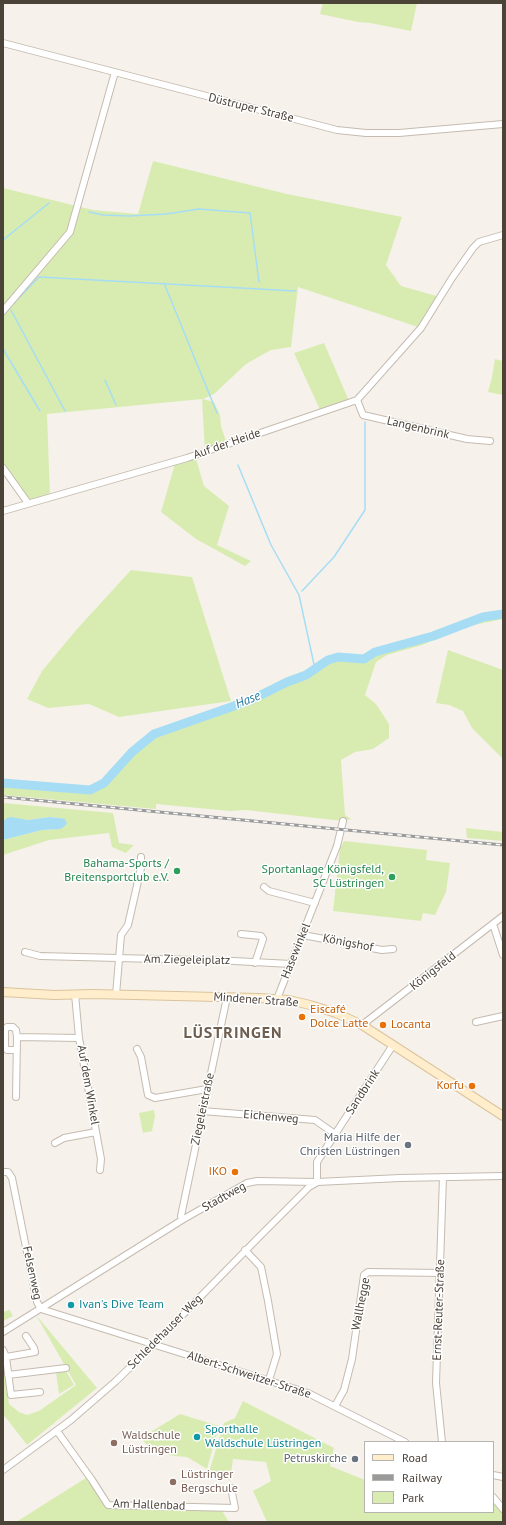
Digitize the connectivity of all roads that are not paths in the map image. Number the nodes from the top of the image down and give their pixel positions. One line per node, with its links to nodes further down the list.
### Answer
1 (3, 43): 2 (street, Düstruper Straße)
2 (115, 72): 3 (street, Düstruper Straße); 5 (street)
3 (503, 124)
4 (503, 235): 6 (street, Auf der Heide)
5 (3, 311)
6 (357, 400): 7 (street, Langenbrink); 9 (street, Auf der Heide)
7 (490, 441)
8 (3, 468): 9 (street)
9 (28, 503): 10 (street, Auf der Heide)
10 (3, 511)
11 (343, 821): 14 (street, Hasewinkel)
12 (141, 857): 22 (street)
13 (264, 887): 14 (street)
14 (315, 902): 18 (street, Hasewinkel)
15 (503, 916): 16 (street, Königsfeld)
16 (493, 924): 21 (street); 32 (street, Königsfeld)
17 (241, 934): 23 (street)
18 (303, 935): 19 (street, Königshof); 24 (street, Hasewinkel)
19 (393, 949)
20 (25, 952): 22 (street, Am Ziegeleiplatz)
21 (503, 955)
22 (119, 958): 23 (street, Am Ziegeleiplatz); 27 (street)
23 (255, 963): 24 (street, Am Ziegeleiplatz)
24 (291, 964): 29 (street, Hasewinkel)
25 (3, 992): 26 (main road, Mindener Straße)
26 (75, 994): 27 (main road, Mindener Straße); 34 (street, Auf dem Winkel)
27 (116, 995): 28 (main road, Mindener Straße)
28 (227, 997): 29 (main road, Mindener Straße); 38 (street, Ziegeleistraße)
29 (277, 999): 32 (main road, Mindener Straße)
30 (503, 1016): 31 (street)
31 (476, 1022)
32 (362, 1026): 35 (main road, Mindener Straße)
33 (17, 1037): 34 (street, Auf dem Winkel); 37 (street); 37 (street)
34 (79, 1038): 42 (street, Auf dem Winkel)
35 (393, 1045): 41 (main road, Mindener Straße); 43 (street, Sandbrink)
36 (137, 1049): 38 (street)
37 (17, 1050): 39 (street)
38 (207, 1089): 40 (street, Ziegeleistraße)
39 (16, 1097)
40 (202, 1111): 43 (street, Eichenweg); 50 (street, Ziegeleistraße)
41 (503, 1116)
42 (96, 1132): 44 (street, Auf dem Winkel); 45 (street, Auf dem Winkel)
43 (336, 1134): 49 (street, Sandbrink)
44 (55, 1143)
45 (100, 1170)
46 (3, 1172): 53 (street, Felsenweg)
47 (503, 1176): 48 (street, Stadtweg)
48 (443, 1177): 49 (street, Stadtweg); 52 (street, Ernst-Reuter-Straße)
49 (317, 1182): 50 (street, Stadtweg); 51 (street, Schledehauser Weg)
50 (182, 1220): 53 (street, Stadtweg)
51 (245, 1250): 56 (street, Schledehauser Weg); 60 (street)
52 (441, 1273): 62 (street, Wallhegge); 65 (street, Ernst-Reuter-Straße)
53 (41, 1309): 54 (street, Stadtweg); 56 (street, Felsenweg)
54 (3, 1332)
55 (26, 1336): 57 (street)
56 (154, 1344): 60 (street, Albert-Schweitzer-Straße); 63 (street, Schledehauser Weg)
57 (4, 1353): 59 (street)
58 (66, 1368): 59 (street)
59 (8, 1375): 61 (street)
60 (269, 1380): 62 (street, Albert-Schweitzer-Straße)
61 (40, 1392)
62 (335, 1406): 64 (street, Albert-Schweitzer-Straße)
63 (57, 1431): 66 (street, Schledehauser Weg); 67 (street, Am Hallenbad)
64 (403, 1441)
65 (442, 1441)
66 (3, 1470)
67 (231, 1488)
68 (494, 1498): 69 (street)
69 (503, 1509)

